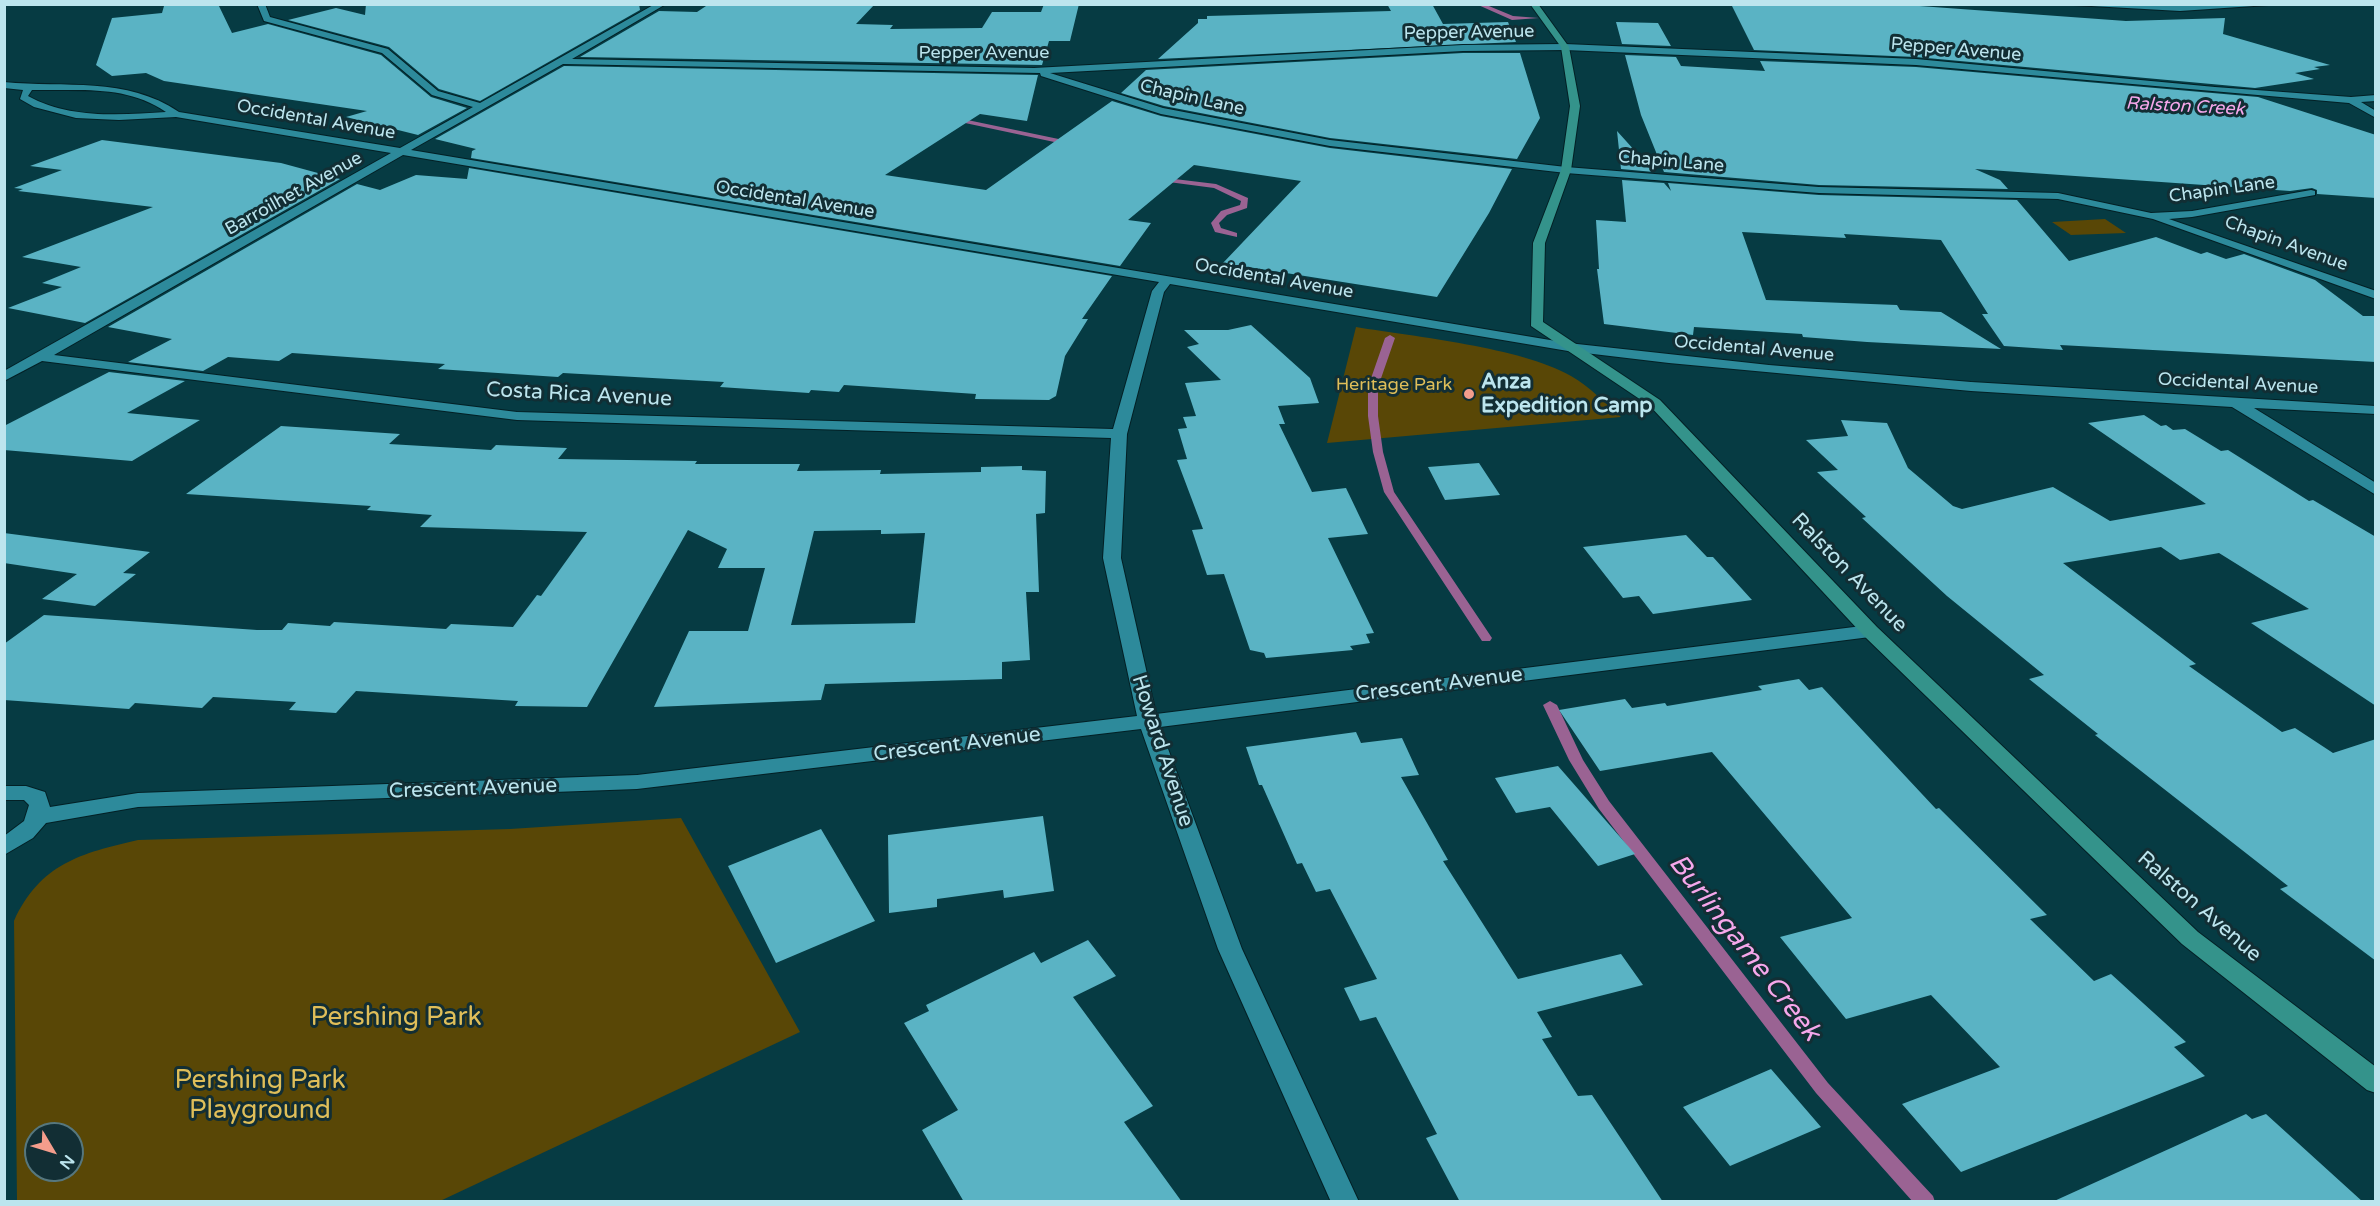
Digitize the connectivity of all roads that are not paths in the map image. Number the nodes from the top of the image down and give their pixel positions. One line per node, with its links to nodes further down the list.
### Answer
1 (261, 4): 13 (street)
2 (662, 4): 7 (street, Barroilhet Avenue)
3 (1534, 4): 6 (street, Ralston Avenue)
4 (2060, 4): 5 (street)
5 (2279, 4)
6 (1565, 47): 8 (street, Pepper Avenue); 12 (street, Pepper Avenue); 17 (street, Ralston Avenue)
7 (562, 61): 8 (street, Pepper Avenue); 13 (street, Barroilhet Avenue)
8 (1034, 71): 17 (street, Chapin Lane)
9 (4, 85): 10 (street, Occidental Avenue)
10 (28, 89): 14 (street, Occidental Avenue); 14 (street, Occidental Avenue)
11 (2376, 98): 12 (street, Pepper Avenue)
12 (2351, 100): 15 (street)
13 (482, 107): 16 (street, Barroilhet Avenue)
14 (176, 114): 16 (street, Occidental Avenue)
15 (2376, 115)
16 (400, 153): 20 (street, Occidental Avenue); 23 (street, Barroilhet Avenue)
17 (1566, 170): 19 (street, Chapin Lane); 22 (street, Ralston Avenue)
18 (2311, 193): 19 (street, Chapin Lane)
19 (2151, 216): 21 (street, Chapin Avenue)
20 (1167, 280): 22 (street, Occidental Avenue); 27 (street, Howard Avenue)
21 (2376, 295)
22 (1568, 347): 25 (street, Occidental Avenue); 29 (street, Ralston Avenue)
23 (40, 357): 24 (street, Barroilhet Avenue); 27 (street, Costa Rica Avenue)
24 (4, 376)
25 (2236, 403): 26 (street, Occidental Avenue); 28 (street)
26 (2376, 410)
27 (1119, 434): 30 (street, Howard Avenue)
28 (2376, 490)
29 (1870, 631): 30 (street, Crescent Avenue); 34 (street, Ralston Avenue)
30 (1148, 722): 32 (street, Crescent Avenue); 35 (street, Howard Avenue)
31 (4, 793): 32 (street)
32 (40, 816): 33 (street)
33 (4, 847)
34 (2376, 1082)
35 (1345, 1202)

